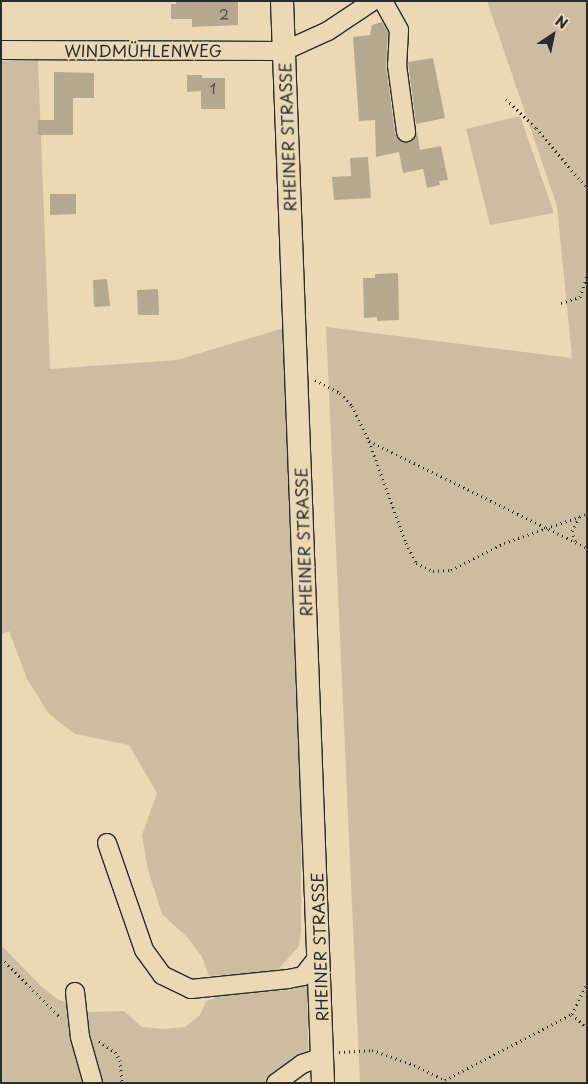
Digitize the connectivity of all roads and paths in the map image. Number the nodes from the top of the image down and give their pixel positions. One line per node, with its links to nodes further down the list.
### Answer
1 (282, 1): 5 (main road, RHEINER STRASSE)
2 (373, 1): 5 (street)
3 (383, 1): 7 (street)
4 (1, 50): 5 (street, WINDMÜHLENWEG)
5 (284, 51): 11 (main road, RHEINER STRASSE)
6 (506, 99): 8 (path)
7 (406, 132)
8 (587, 188)
9 (587, 276): 10 (path)
10 (561, 303)
11 (297, 378): 12 (path); 19 (main road, RHEINER STRASSE)
12 (369, 440): 15 (path); 15 (path)
13 (587, 514): 14 (path)
14 (580, 517): 15 (path); 16 (path)
15 (549, 528): 16 (path)
16 (576, 541): 17 (path)
17 (587, 548)
18 (107, 843): 19 (street)
19 (320, 954): 26 (main road, RHEINER STRASSE)
20 (1, 958): 25 (path)
21 (587, 983): 23 (path)
22 (75, 992): 25 (street)
23 (572, 1014): 24 (path); 26 (path)
24 (587, 1028)
25 (80, 1037): 27 (street); 28 (path)
26 (322, 1057): 29 (street); 30 (main road, RHEINER STRASSE)
27 (93, 1083)
28 (122, 1083)
29 (276, 1083)
30 (323, 1083)

